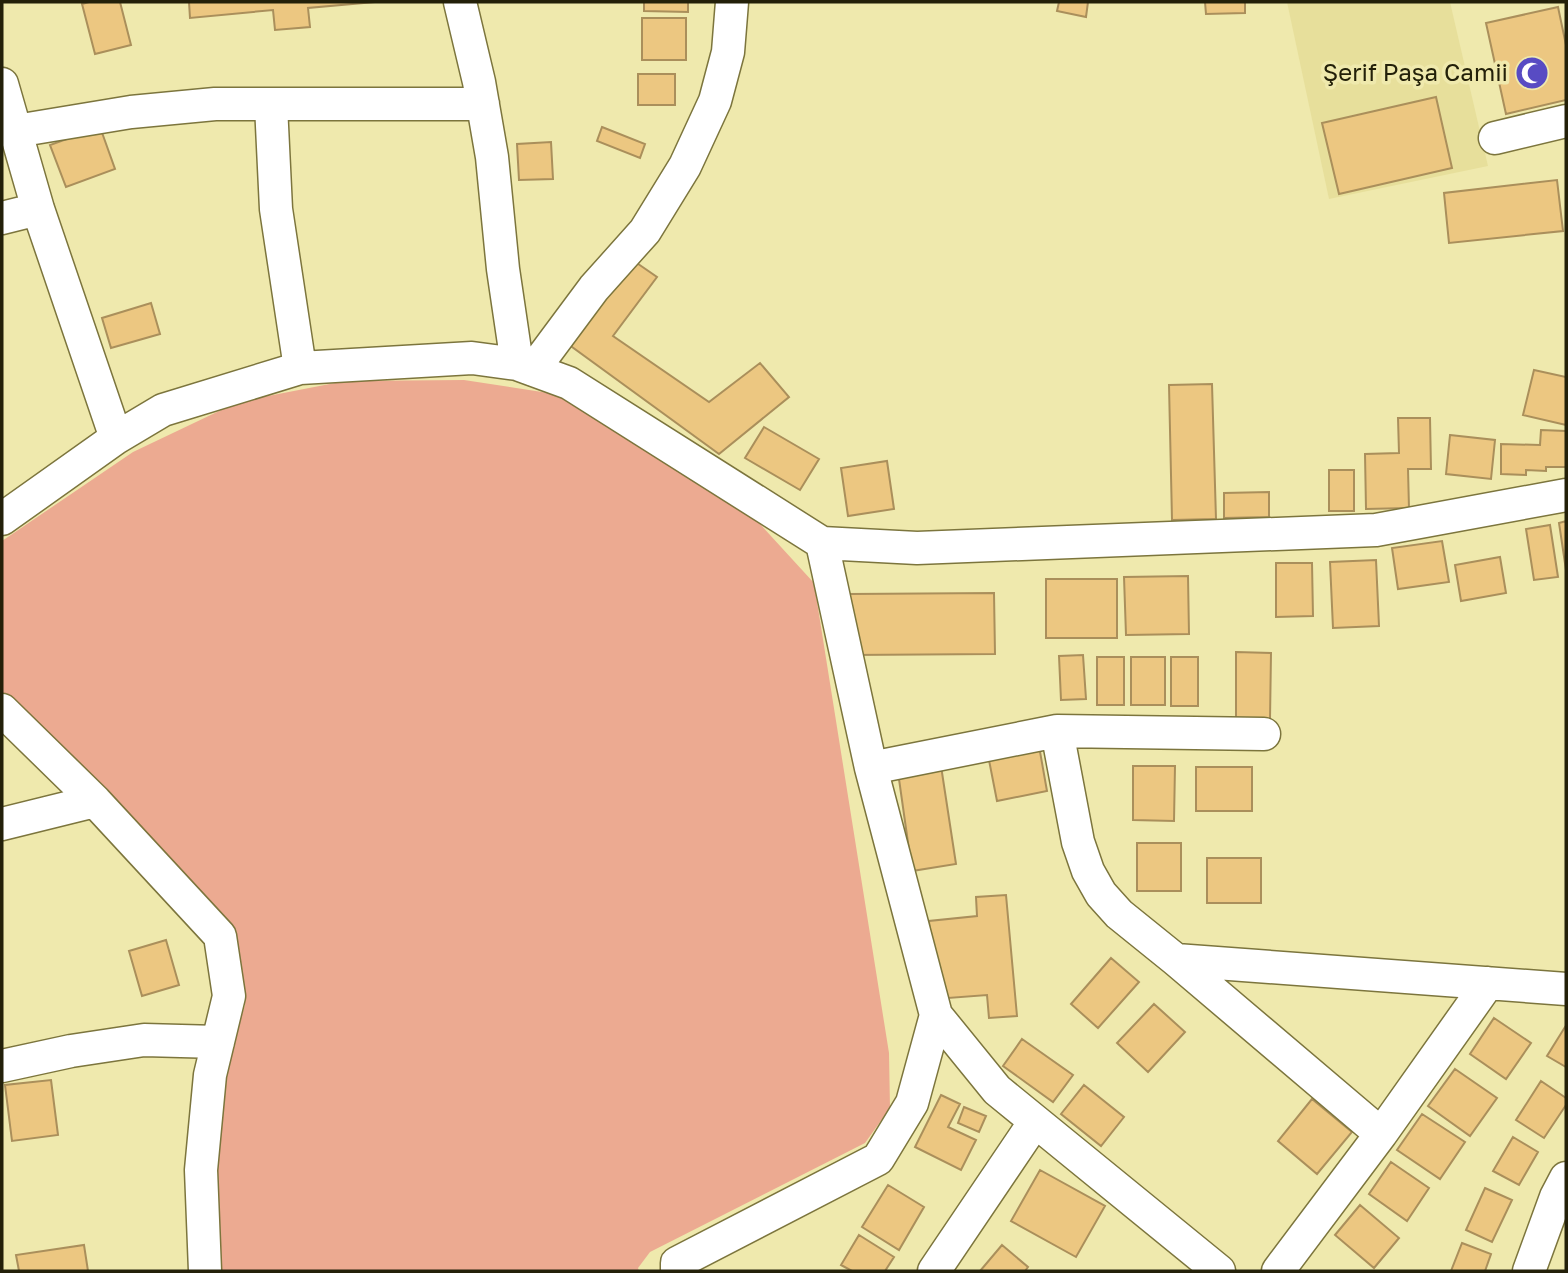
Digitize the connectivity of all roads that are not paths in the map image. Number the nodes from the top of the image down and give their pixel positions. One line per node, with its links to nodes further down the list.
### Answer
1 (460, 2): 4 (street)
2 (732, 2): 11 (street)
3 (2, 84): 7 (street)
4 (483, 104): 5 (street); 11 (street)
5 (271, 105): 7 (street); 12 (street)
6 (1566, 121): 8 (street)
7 (16, 131): 9 (street)
8 (1495, 138)
9 (38, 209): 10 (street); 13 (street)
10 (2, 218)
11 (525, 367): 12 (street); 16 (street)
12 (300, 368): 13 (street)
13 (116, 438): 15 (street)
14 (1566, 495): 16 (street)
15 (2, 519)
16 (822, 543): 20 (street)
17 (2, 710): 21 (street)
18 (1057, 731): 19 (street); 20 (street); 23 (street)
19 (1264, 734)
20 (871, 768): 26 (street)
21 (95, 801): 22 (street); 27 (street)
22 (2, 824)
23 (1176, 960): 24 (street); 30 (street)
24 (1488, 983): 25 (street); 30 (street)
25 (1566, 989)
26 (936, 1015): 29 (street); 33 (street)
27 (218, 1042): 28 (street); 32 (street)
28 (2, 1066)
29 (1034, 1123): 34 (street); 35 (street)
30 (1381, 1134): 36 (street)
31 (1566, 1178): 37 (street)
32 (205, 1271)
33 (677, 1271)
34 (934, 1271)
35 (1219, 1271)
36 (1278, 1271)
37 (1529, 1271)

